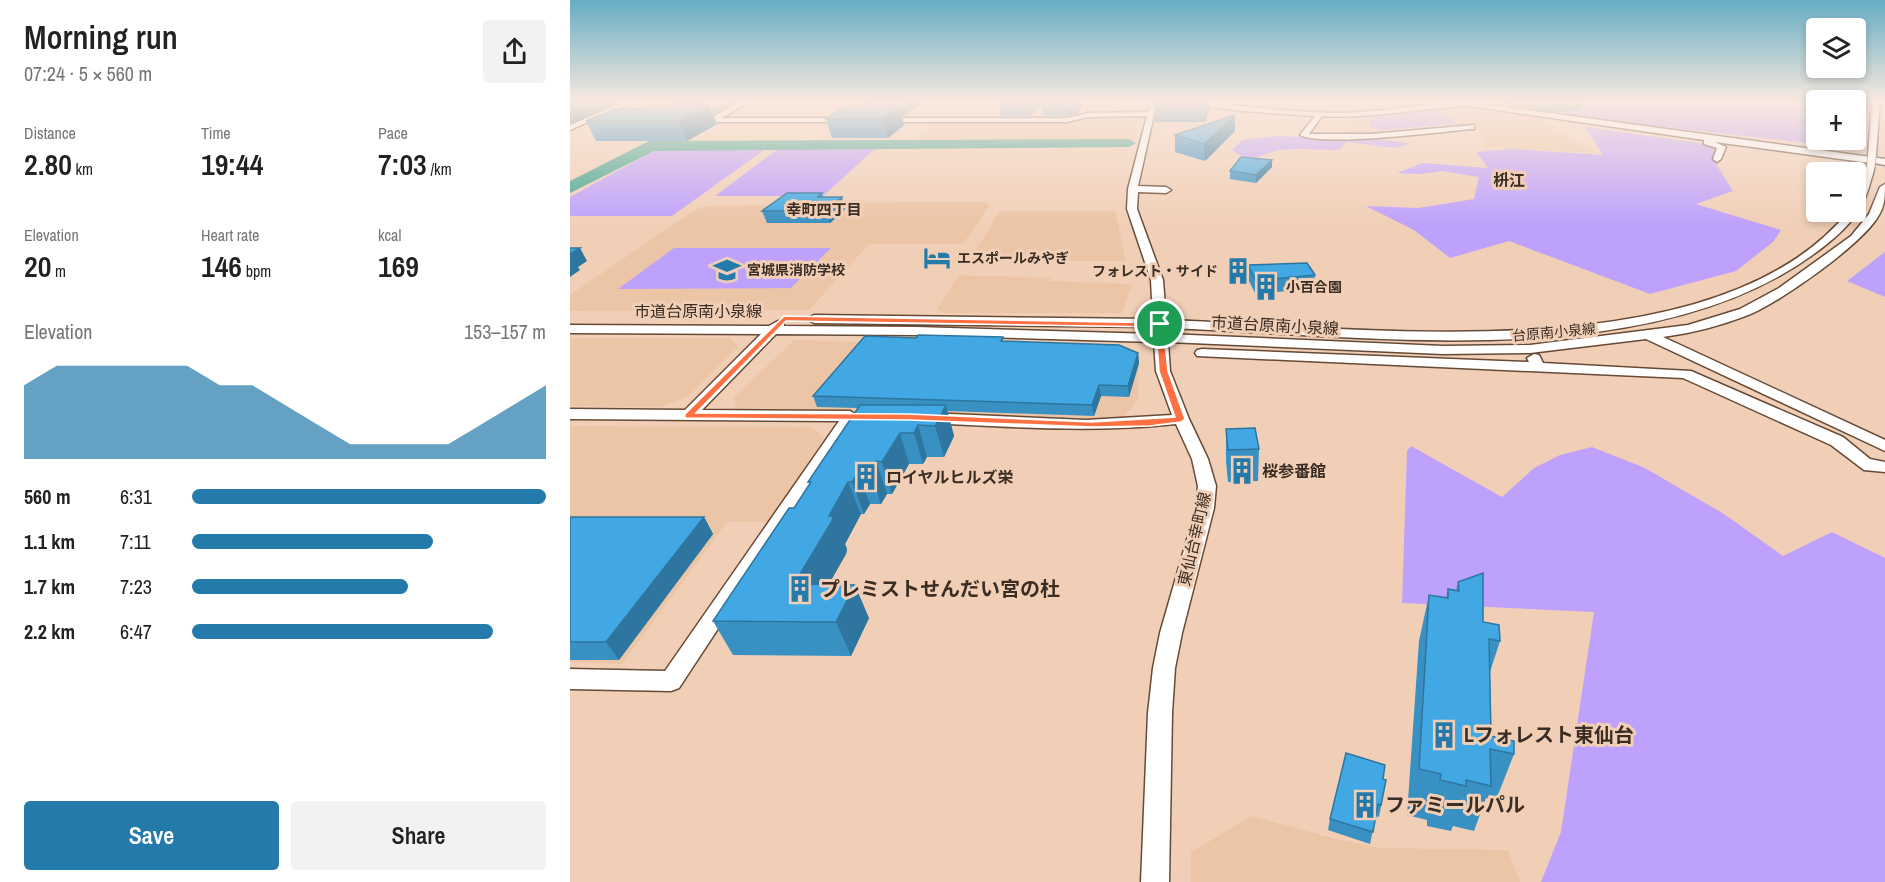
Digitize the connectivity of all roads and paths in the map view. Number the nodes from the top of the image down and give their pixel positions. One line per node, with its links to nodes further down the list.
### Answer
1 (1143, 142): 9 (street, 東仙台幸町線)
2 (1703, 142): 5 (street)
3 (1740, 142): 6 (street)
4 (1873, 142): 7 (street)
5 (1717, 159)
6 (1885, 162)
7 (1866, 182)
8 (1885, 188): 19 (street, 市道台原南小泉線)
9 (1132, 189): 10 (street); 18 (street, 東仙台幸町線)
10 (1166, 190)
11 (1845, 222): 14 (street, 台原南小泉線)
12 (570, 318): 13 (street)
13 (784, 318): 17 (street); 18 (street)
14 (1625, 323): 15 (street, 台原南小泉線); 19 (street)
15 (1223, 327): 18 (street, 市道台原南小泉線)
16 (570, 329): 17 (street, 市道台原南小泉線)
17 (773, 330): 18 (street, 市道台原南小泉線); 24 (street)
18 (1160, 331): 20 (street, 市道台原南小泉線); 26 (street, 東仙台幸町線)
19 (1649, 336): 20 (street, 市道台原南小泉線); 27 (street)
20 (1530, 349): 22 (street)
21 (1202, 353): 22 (street)
22 (1538, 367): 28 (street)
23 (570, 414): 24 (street)
24 (688, 416): 29 (street)
25 (909, 417): 26 (street)
26 (1181, 419): 30 (street, 東仙台幸町線)
27 (1885, 446)
28 (1885, 467)
29 (570, 679)
30 (1155, 882)

